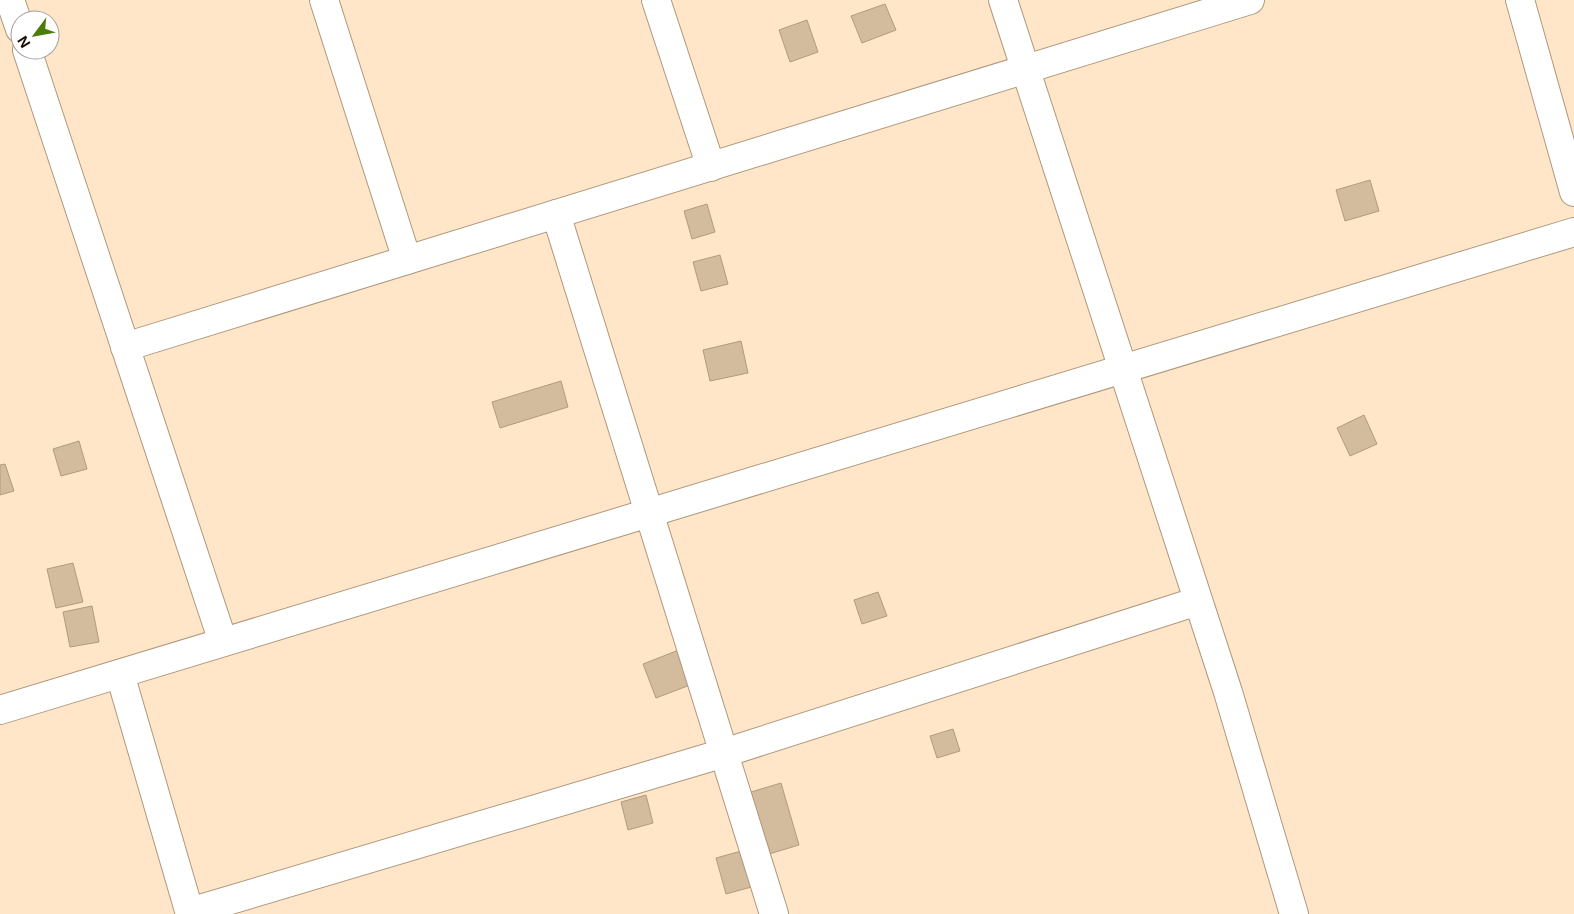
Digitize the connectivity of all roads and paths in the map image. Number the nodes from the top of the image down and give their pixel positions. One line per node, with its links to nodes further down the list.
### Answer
1 (324, 0): 12 (street)
2 (656, 0): 8 (street)
3 (1003, 0): 7 (street)
4 (1250, 0): 7 (street)
5 (1520, 0): 9 (street)
6 (30, 60): 13 (street)
7 (1026, 69): 8 (street); 14 (street)
8 (711, 166): 10 (street)
9 (1574, 192)
10 (556, 214): 12 (street); 15 (street)
11 (1574, 232): 14 (street)
12 (408, 260): 13 (street)
13 (125, 347): 17 (street)
14 (1123, 369): 15 (street); 16 (street)
15 (649, 513): 17 (street); 20 (street)
16 (1198, 601): 20 (street); 23 (street)
17 (222, 642): 18 (street)
18 (120, 674): 19 (street); 21 (street)
19 (0, 710)
20 (724, 753): 21 (street); 22 (street)
21 (190, 913)
22 (774, 914)
23 (1294, 914)

